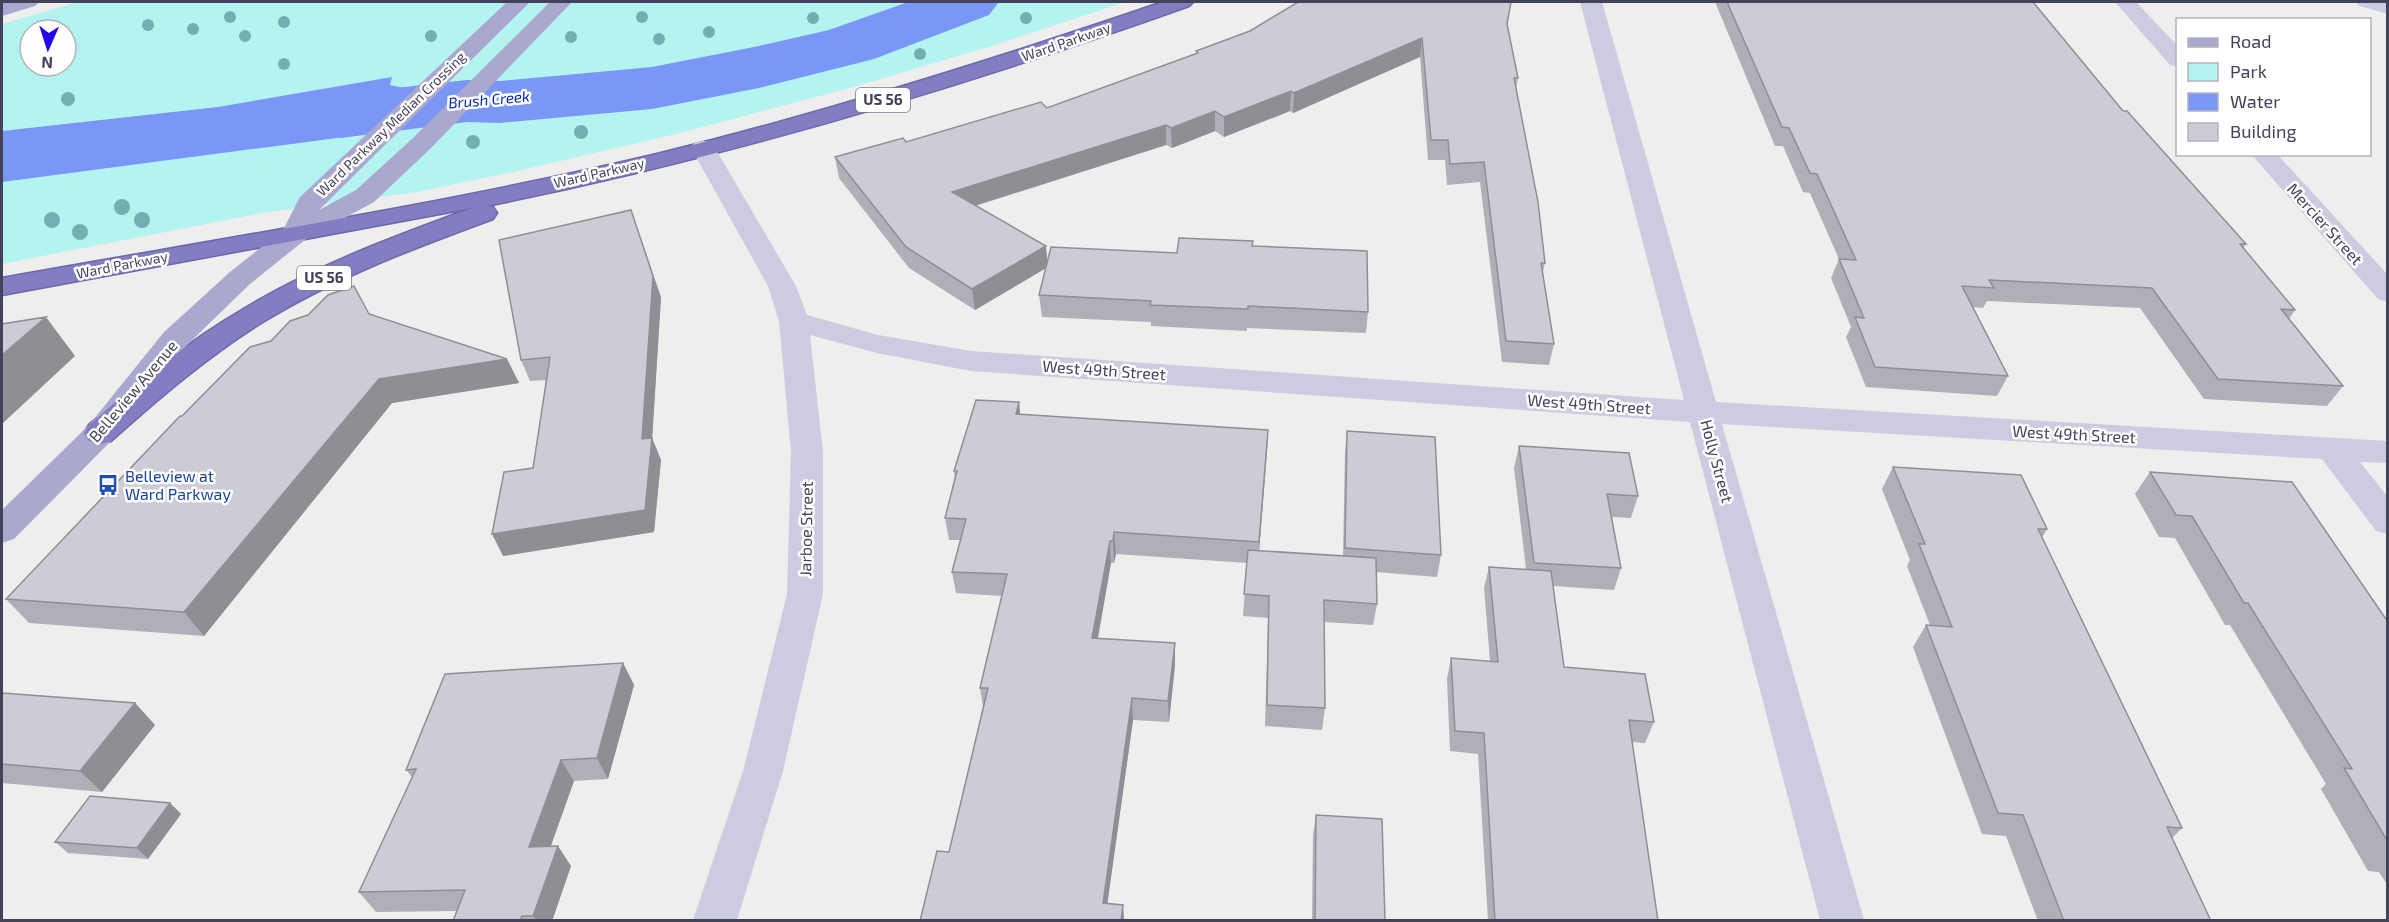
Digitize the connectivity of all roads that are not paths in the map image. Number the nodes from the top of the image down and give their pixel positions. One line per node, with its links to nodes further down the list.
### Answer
1 (28, 2): 9 (main road)
2 (519, 2): 14 (main road, Ward Parkway Median Crossing)
3 (561, 2): 14 (main road, Ward Parkway Median Crossing)
4 (1182, 2): 11 (highway, Ward Parkway / US 56)
5 (1591, 2): 18 (street, Holly Street)
6 (2125, 2): 10 (street)
7 (2366, 2): 8 (street)
8 (2388, 8)
9 (2, 10)
10 (2176, 58)
11 (704, 148): 13 (highway, Ward Parkway / US 56); 17 (street, Jarboe Street)
12 (2265, 156): 16 (street, Mercier Street)
13 (579, 178): 14 (highway, Ward Parkway); 19 (highway, US 56)
14 (296, 233): 15 (highway, Ward Parkway); 19 (main road, Belleview Avenue)
15 (2, 287)
16 (2388, 293)
17 (795, 321): 18 (street, West 49th Street); 24 (street, Jarboe Street)
18 (1704, 412): 20 (street, West 49th Street); 25 (street, Holly Street)
19 (100, 433): 23 (main road, Belleview Avenue / US 56)
20 (2332, 448): 21 (street, West 49th Street); 22 (street)
21 (2388, 452)
22 (2388, 522)
23 (2, 530)
24 (715, 921)
25 (1842, 921)

